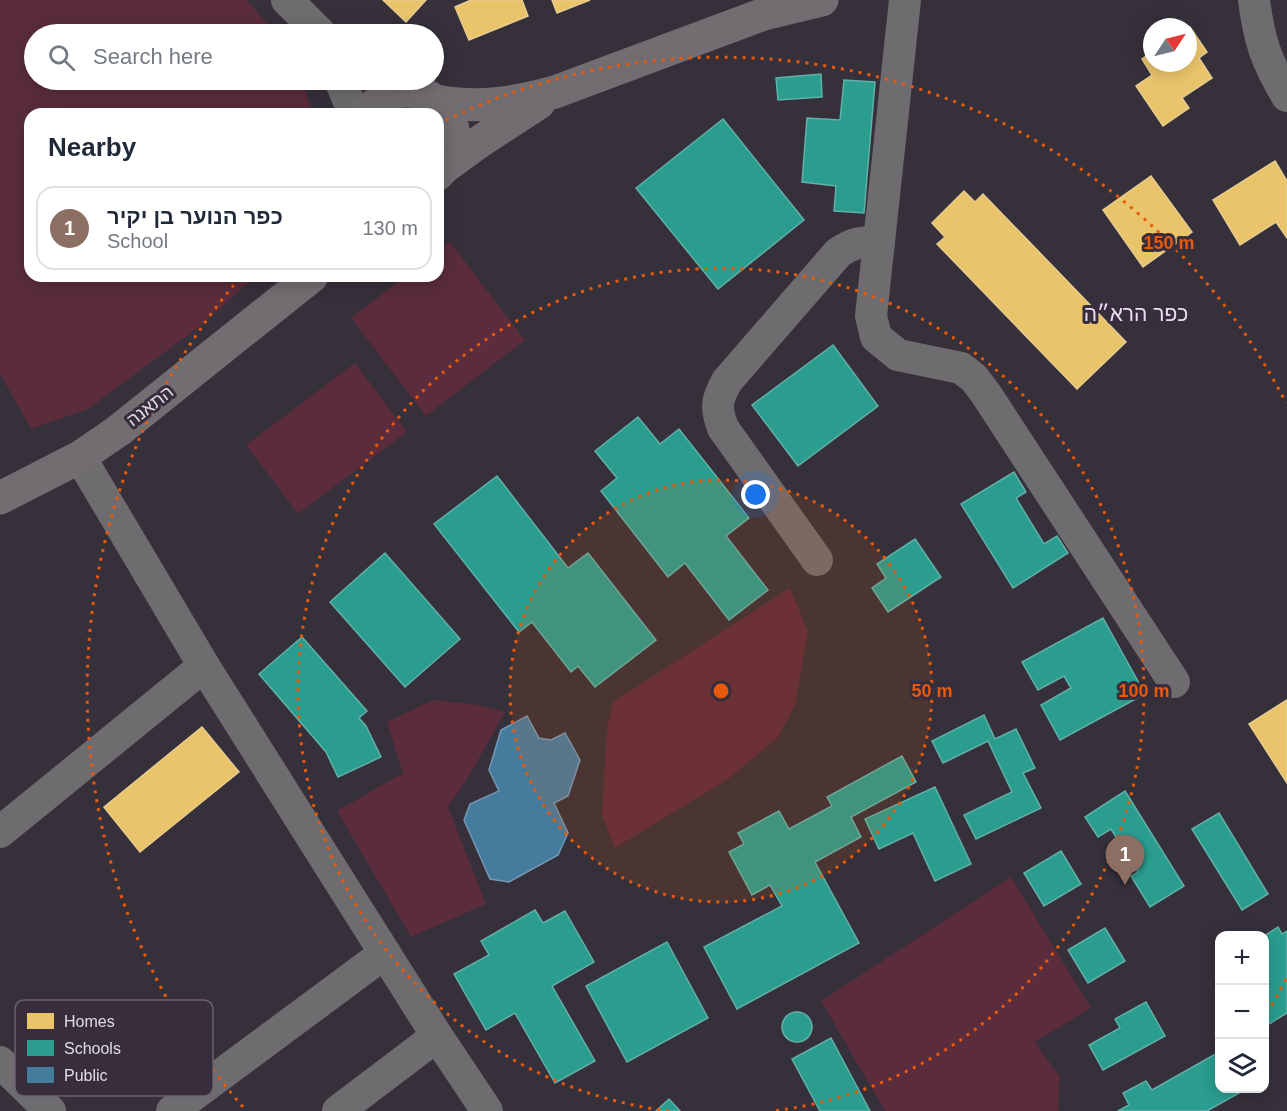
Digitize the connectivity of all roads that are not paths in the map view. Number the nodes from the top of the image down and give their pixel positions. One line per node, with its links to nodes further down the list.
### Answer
1 (822, 0): 7 (street)
2 (905, 0): 16 (street)
3 (1254, 0): 8 (street)
4 (343, 90): 10 (street)
5 (388, 90): 11 (street)
6 (408, 90): 9 (street)
7 (555, 92): 9 (street); 15 (street)
8 (1287, 96)
9 (436, 101): 12 (street)
10 (351, 108)
11 (371, 108)
12 (443, 108)
13 (444, 109): 14 (street)
14 (444, 165)
15 (444, 168)
16 (879, 243): 20 (street); 22 (street)
17 (301, 283): 18 (street, התאנה)
18 (80, 457): 19 (street, התאנה); 21 (street)
19 (0, 498)
20 (817, 560)
21 (204, 666): 23 (street); 24 (street)
22 (1174, 682)
23 (0, 832)
24 (385, 953): 25 (street); 28 (street)
25 (437, 1036): 33 (street); 34 (street)
26 (0, 1062): 27 (street)
27 (15, 1077)
28 (213, 1081)
29 (35, 1096): 31 (street)
30 (192, 1096): 32 (street)
31 (50, 1111)
32 (172, 1111)
33 (338, 1111)
34 (487, 1111)

